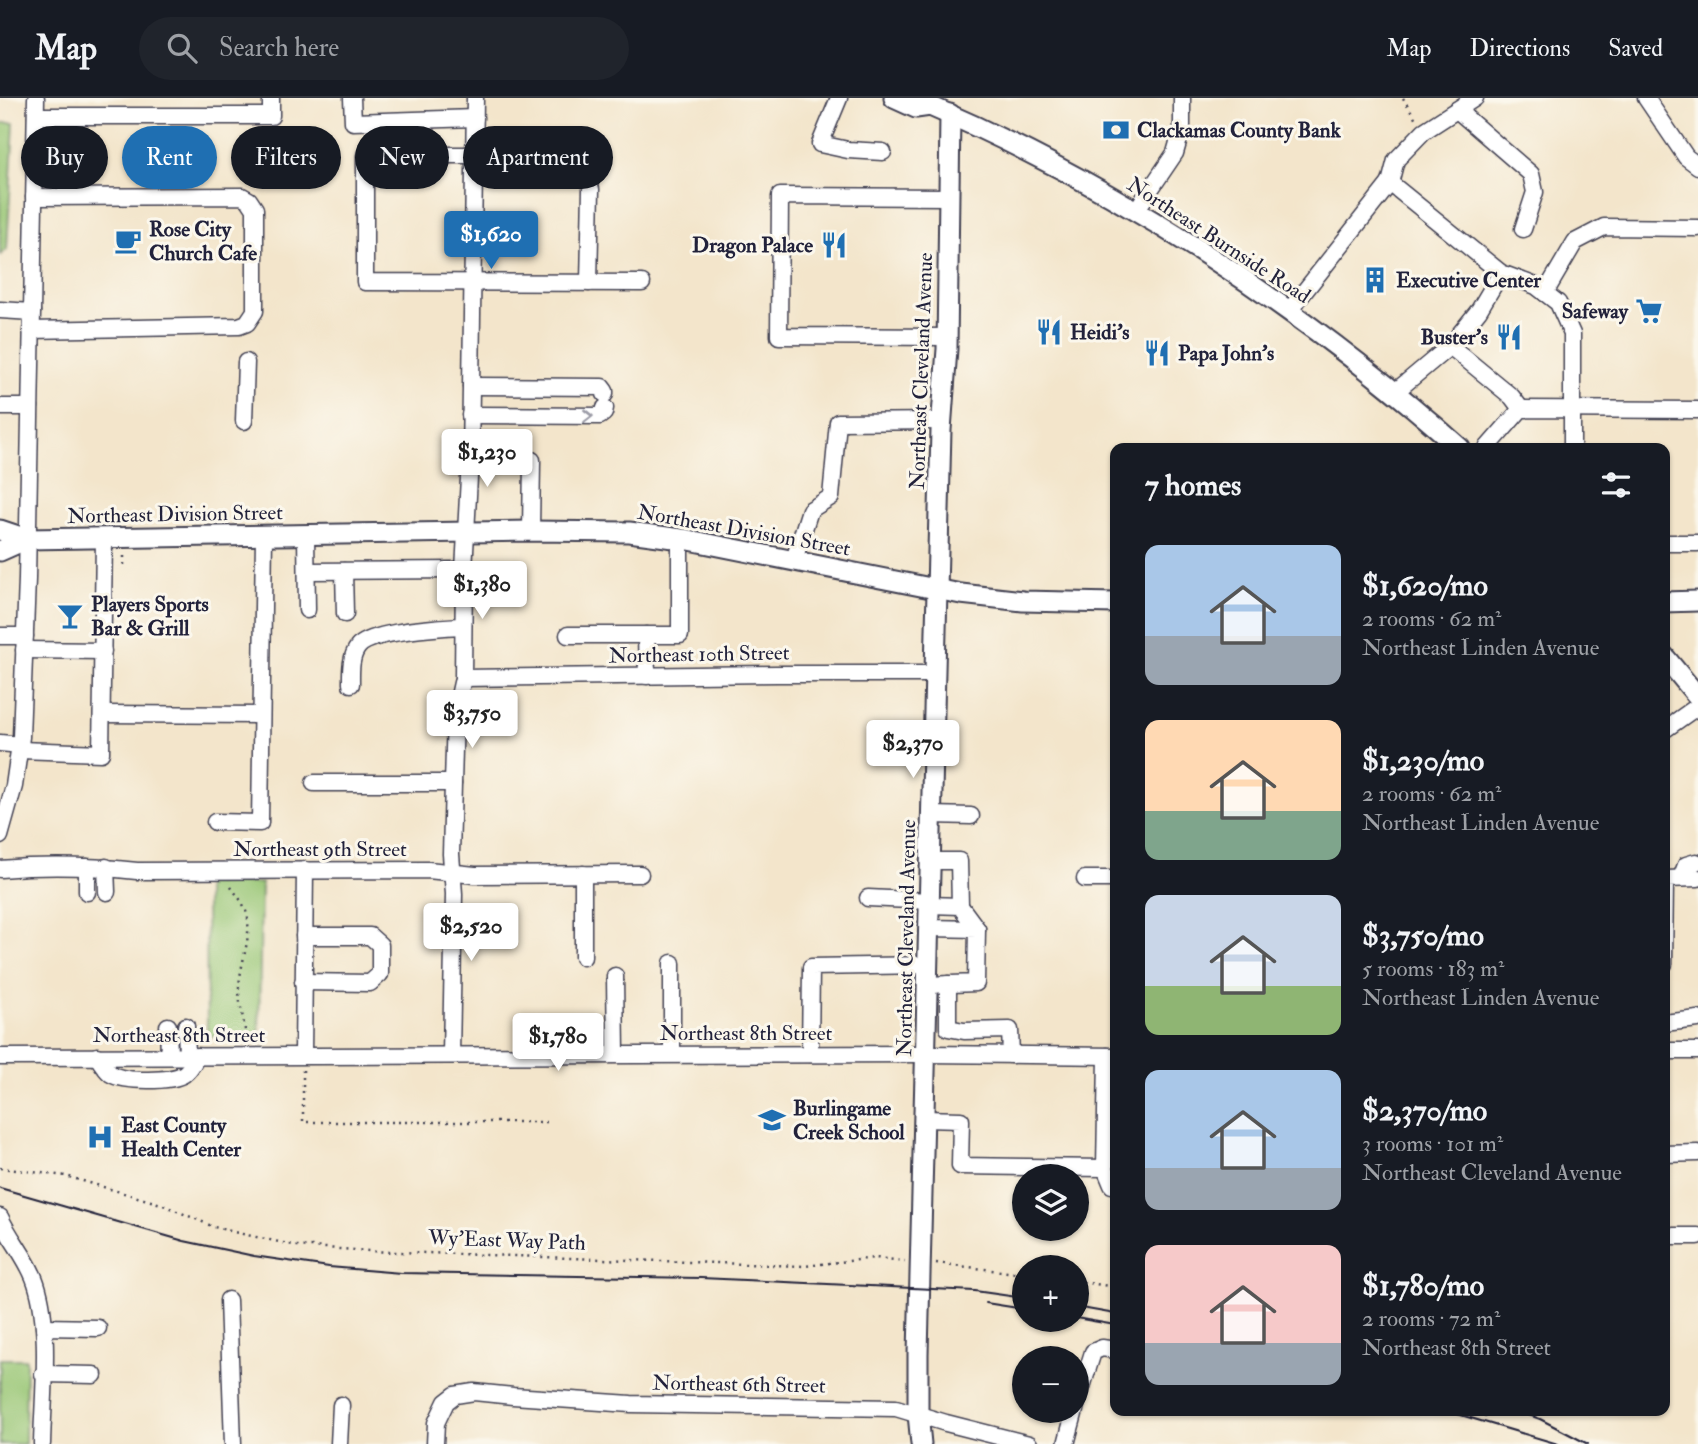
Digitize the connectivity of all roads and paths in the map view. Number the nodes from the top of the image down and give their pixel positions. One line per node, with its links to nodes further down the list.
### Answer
1 (36, 98): 14 (street)
2 (271, 98): 14 (street)
3 (352, 98): 15 (street)
4 (475, 98): 15 (street)
5 (839, 98): 18 (street)
6 (894, 98): 11 (main road, Northeast Burnside Road)
7 (1182, 98): 26 (street)
8 (1402, 98): 17 (path)
9 (1475, 98): 13 (street)
10 (1646, 98): 20 (street)
11 (930, 102): 12 (main road, Northeast Burnside Road)
12 (950, 106): 25 (main road, Northeast Cleveland Avenue); 26 (main road, Northeast Burnside Road)
13 (1457, 110): 17 (street); 28 (street)
14 (36, 116): 24 (street)
15 (475, 118): 16 (street)
16 (475, 126)
17 (1424, 131): 21 (street)
18 (883, 152)
19 (463, 155): 30 (street)
20 (1698, 166)
21 (1390, 183): 29 (street); 35 (street)
22 (473, 189): 30 (street)
23 (591, 189): 31 (street)
24 (34, 197): 36 (street); 37 (street)
25 (949, 197): 38 (main road, Northeast Cleveland Avenue); 38 (street)
26 (1135, 212): 35 (main road, Northeast Burnside Road)
27 (1698, 228): 33 (street)
28 (1523, 229)
29 (1501, 272): 33 (street); 39 (street)
30 (472, 282): 31 (street); 41 (street)
31 (589, 283): 32 (street)
32 (642, 283)
33 (1545, 293): 46 (street)
34 (0, 310): 36 (street)
35 (1289, 311): 42 (main road, Northeast Burnside Road)
36 (32, 312): 37 (street)
37 (32, 330): 44 (street)
38 (947, 337): 50 (main road, Northeast Cleveland Avenue)
39 (1450, 346): 42 (street); 45 (street)
40 (246, 362): 49 (street)
41 (471, 386): 48 (street); 48 (street, one-way to 41)
42 (1395, 392): 51 (main road, Northeast Burnside Road)
43 (0, 407): 44 (street)
44 (30, 407): 62 (street)
45 (1521, 410): 46 (street); 52 (street)
46 (1573, 410): 47 (street); 53 (street)
47 (1698, 410)
48 (470, 415): 54 (street)
49 (244, 421)
50 (942, 421): 66 (street); 70 (main road, Northeast Cleveland Avenue)
51 (1454, 443)
52 (1491, 443)
53 (1572, 443)
54 (470, 459): 56 (street); 57 (street)
55 (0, 530): 62 (main road, Northeast Division Street)
56 (531, 531): 57 (main road, Northeast Division Street); 61 (main road, Northeast Division Street)
57 (466, 532): 58 (main road, Northeast Division Street); 67 (street)
58 (306, 535): 59 (main road, Northeast Division Street); 68 (street)
59 (264, 536): 60 (main road, Northeast Division Street); 90 (street)
60 (104, 538): 62 (main road, Northeast Division Street); 81 (street)
61 (680, 538): 66 (main road, Northeast Division Street); 78 (street)
62 (27, 539): 65 (main road, Northeast Division Street); 80 (street)
63 (1670, 543): 64 (street)
64 (1698, 543)
65 (0, 551)
66 (794, 560): 70 (main road, Northeast Division Street)
67 (464, 570): 69 (street); 76 (street)
68 (307, 571): 69 (street); 74 (street)
69 (344, 571): 75 (street)
70 (937, 589): 73 (main road, Northeast Division Street); 83 (main road, Northeast Cleveland Avenue)
71 (1698, 601): 72 (main road)
72 (1670, 602)
73 (1110, 603)
74 (307, 610)
75 (345, 614)
76 (464, 626): 85 (street); 86 (street)
77 (568, 635): 78 (street)
78 (646, 635): 84 (street)
79 (0, 636): 80 (street)
80 (24, 643): 81 (street); 93 (street)
81 (103, 651): 89 (street)
82 (1670, 663): 87 (main road)
83 (936, 674): 84 (street, Northeast 10th Street); 96 (main road, Northeast Cleveland Avenue)
84 (647, 676): 85 (street, Northeast 10th Street)
85 (463, 678): 94 (street)
86 (351, 684)
87 (1698, 697)
88 (1698, 706): 91 (street)
89 (102, 714): 90 (street); 93 (street)
90 (261, 715): 98 (street)
91 (1670, 726)
92 (0, 743): 93 (street)
93 (20, 748): 99 (street)
94 (453, 782): 95 (street); 107 (street)
95 (314, 783)
96 (932, 816): 97 (street); 100 (main road, Northeast Cleveland Avenue)
97 (971, 816)
98 (215, 822)
99 (0, 836)
100 (931, 861): 116 (main road, Northeast Cleveland Avenue); 117 (street)
101 (87, 867): 102 (street, Northeast 9th Street); 103 (street, Northeast 9th Street); 113 (street)
102 (106, 867): 104 (street, Northeast 9th Street); 114 (street)
103 (0, 869)
104 (227, 870): 105 (street, Northeast 9th Street); 137 (path)
105 (305, 870): 107 (street, Northeast 9th Street); 120 (street)
106 (1697, 870): 112 (street)
107 (452, 872): 108 (street, Northeast 9th Street); 139 (street)
108 (583, 874): 109 (street, Northeast 9th Street); 121 (street)
109 (640, 874)
110 (1085, 879): 111 (street)
111 (1110, 879)
112 (1670, 879)
113 (87, 892)
114 (107, 892)
115 (868, 898): 116 (street)
116 (930, 903): 117 (street); 118 (main road, Northeast Cleveland Avenue)
117 (960, 906): 119 (street)
118 (929, 928): 119 (street); 123 (main road, Northeast Cleveland Avenue)
119 (977, 929): 126 (street)
120 (304, 936): 125 (street); 125 (street)
121 (583, 957)
122 (672, 963): 134 (street)
123 (928, 975): 126 (street); 135 (street); 136 (main road, Northeast Cleveland Avenue)
124 (615, 976): 133 (street)
125 (303, 982): 138 (street)
126 (948, 984): 140 (street)
127 (1698, 1019): 128 (street)
128 (1670, 1022)
129 (168, 1026): 142 (street)
130 (186, 1026): 143 (street)
131 (1670, 1051): 132 (street)
132 (1698, 1051)
133 (616, 1054): 134 (street, Northeast 8th Street); 139 (street, Northeast 8th Street)
134 (672, 1054): 135 (street, Northeast 8th Street)
135 (810, 1054): 136 (street, Northeast 8th Street)
136 (926, 1054): 140 (street, Northeast 8th Street); 147 (main road, Northeast Cleveland Avenue)
137 (246, 1055): 138 (street, Northeast 8th Street); 143 (street, Northeast 8th Street)
138 (303, 1055): 139 (street, Northeast 8th Street); 148 (path)
139 (451, 1055)
140 (1011, 1055): 144 (street, Northeast 8th Street)
141 (97, 1056): 142 (street, Northeast 8th Street); 143 (street); 145 (street, Northeast 8th Street)
142 (169, 1056): 143 (street, Northeast 8th Street)
143 (192, 1056)
144 (1110, 1056)
145 (0, 1057)
146 (1110, 1075): 152 (street)
147 (924, 1119): 152 (street); 157 (main road, Northeast Cleveland Avenue)
148 (548, 1122)
149 (1670, 1153): 150 (street)
150 (1698, 1153)
151 (0, 1168): 157 (path, Wy'East Way Path)
152 (1105, 1168): 153 (street)
153 (1110, 1180)
154 (1, 1222): 162 (street)
155 (1670, 1236): 156 (street)
156 (1698, 1236)
157 (921, 1262): 158 (path, Wy'East Way Path); 169 (main road, Northeast Cleveland Avenue)
158 (1012, 1272)
159 (1089, 1283): 160 (path)
160 (1110, 1286)
161 (228, 1300): 172 (street)
162 (44, 1327): 163 (street); 166 (street)
163 (98, 1328)
164 (1110, 1349): 165 (street)
165 (1089, 1365)
166 (43, 1374): 167 (street); 171 (street)
167 (94, 1375)
168 (341, 1405): 173 (street)
169 (918, 1414): 174 (street, Northeast 6th Street); 175 (main road, Northeast Cleveland Avenue); 176 (street, Northeast 6th Street)
170 (1072, 1423): 177 (street)
171 (42, 1444)
172 (233, 1444)
173 (339, 1444)
174 (435, 1444)
175 (921, 1444)
176 (1029, 1444)
177 (1066, 1444)

